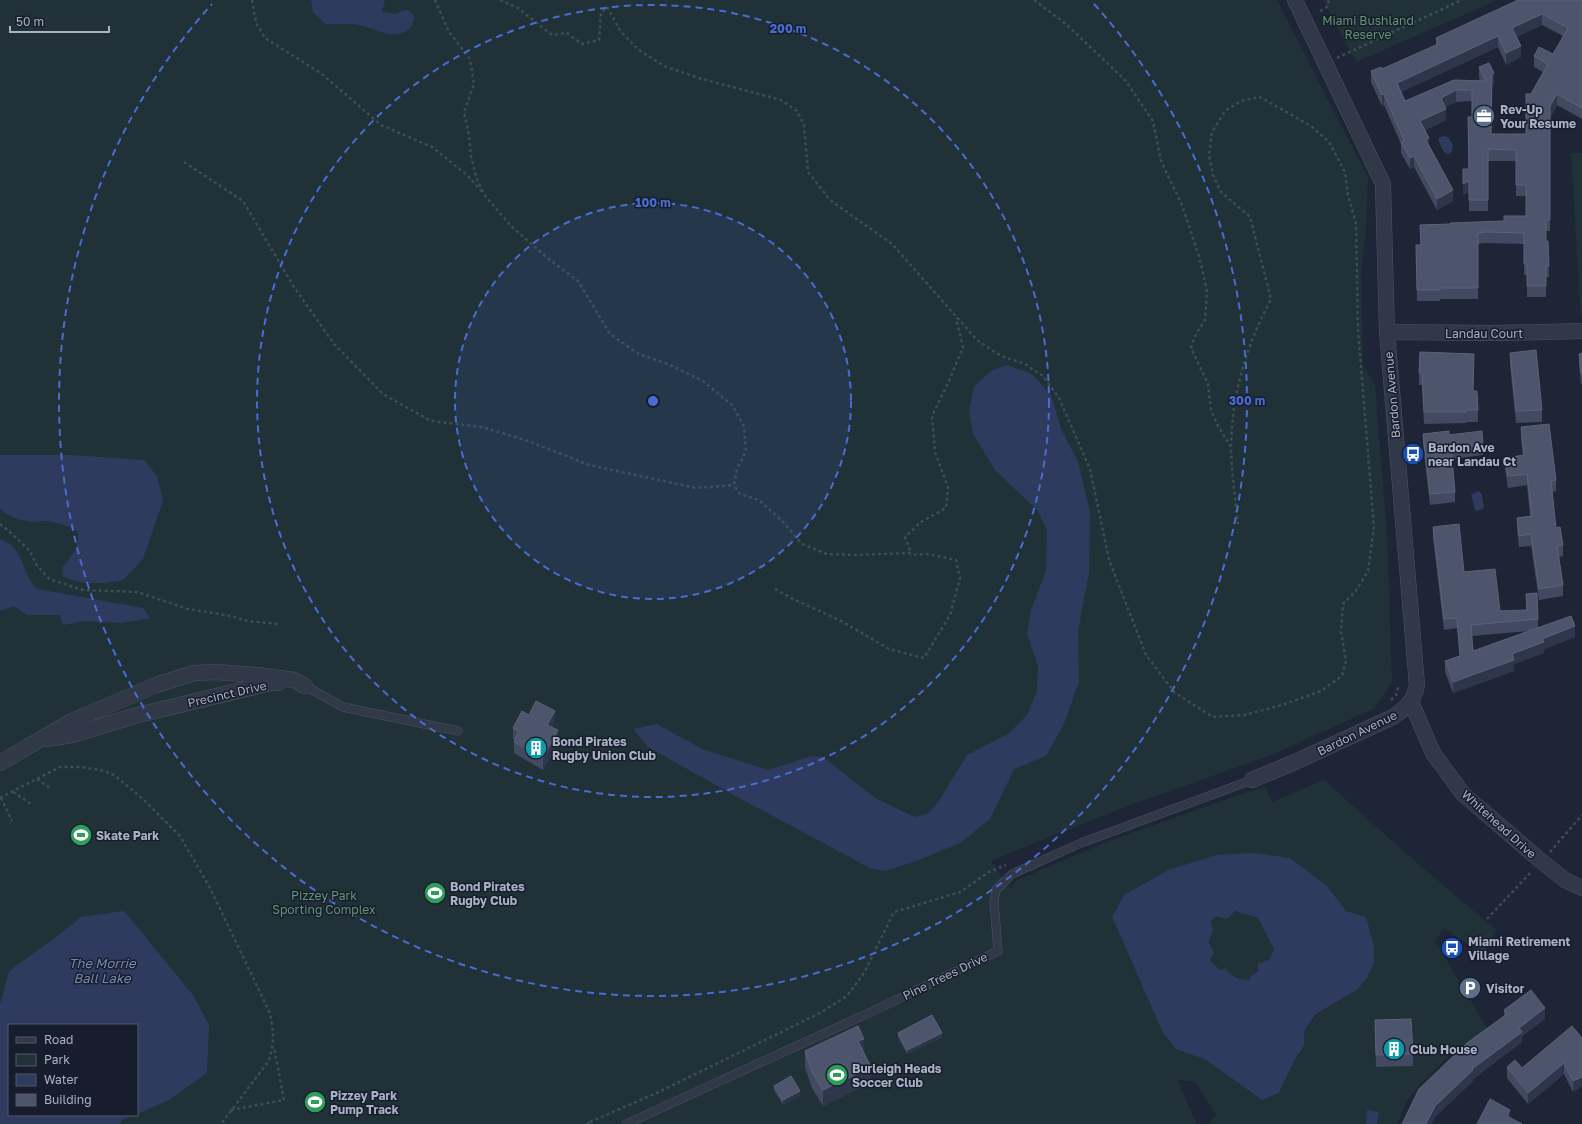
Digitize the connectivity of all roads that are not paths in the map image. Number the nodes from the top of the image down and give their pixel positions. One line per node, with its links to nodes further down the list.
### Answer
1 (1295, 0): 3 (street, Bardon Avenue)
2 (1582, 331): 3 (street, Landau Court)
3 (1387, 332): 5 (street, Bardon Avenue)
4 (305, 686): 6 (lane); 7 (street, Precinct Drive); 7 (street, Precinct Drive)
5 (1411, 702): 9 (street, Bardon Avenue); 10 (street, Whitehead Drive)
6 (458, 731)
7 (40, 740): 8 (street, Precinct Drive)
8 (0, 763)
9 (1252, 780): 11 (lane, Pine Trees Drive)
10 (1582, 888)
11 (626, 1124)

